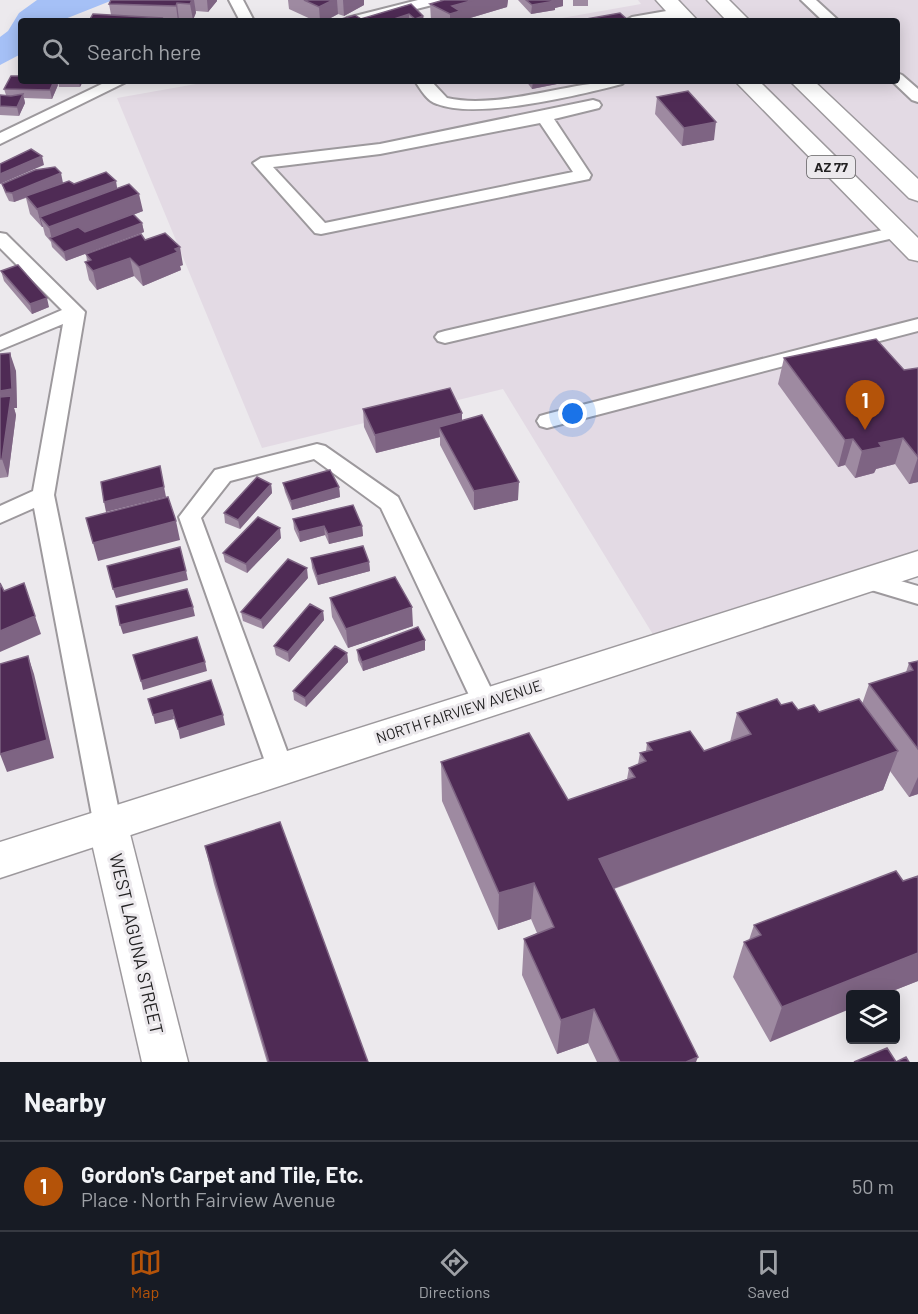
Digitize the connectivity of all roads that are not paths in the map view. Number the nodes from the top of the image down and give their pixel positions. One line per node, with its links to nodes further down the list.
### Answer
1 (236, 0): 6 (lane)
2 (435, 0): 7 (lane)
3 (717, 0): 9 (main road)
4 (808, 0): 10 (lane)
5 (677, 11): 8 (lane)
6 (245, 18)
7 (364, 18)
8 (646, 18)
9 (736, 18)
10 (829, 18)
11 (900, 81): 17 (lane)
12 (114, 84): 20 (lane)
13 (425, 84): 14 (lane)
14 (602, 84)
15 (749, 84): 22 (main road, AZ 77)
16 (804, 84): 21 (main road, AZ 77)
17 (918, 97)
18 (593, 105): 19 (lane)
19 (544, 117): 19 (lane)
20 (0, 139)
21 (918, 193)
22 (896, 232): 24 (main road, AZ 77); 27 (lane)
23 (3, 246): 25 (lane)
24 (918, 253)
25 (75, 312): 28 (lane); 30 (lane)
26 (916, 329): 29 (lane)
27 (445, 337)
28 (0, 345)
29 (547, 421)
30 (43, 495): 31 (lane); 37 (lane)
31 (0, 515)
32 (918, 563): 33 (main road, NORTH FAIRVIEW AVENUE)
33 (866, 580): 34 (lane); 35 (main road, NORTH FAIRVIEW AVENUE)
34 (918, 595)
35 (485, 703): 36 (main road, NORTH FAIRVIEW AVENUE); 36 (lane)
36 (281, 770): 37 (main road, NORTH FAIRVIEW AVENUE)
37 (108, 826): 38 (main road, NORTH FAIRVIEW AVENUE); 39 (main road, WEST LAGUNA STREET)
38 (0, 860)
39 (165, 1062)

